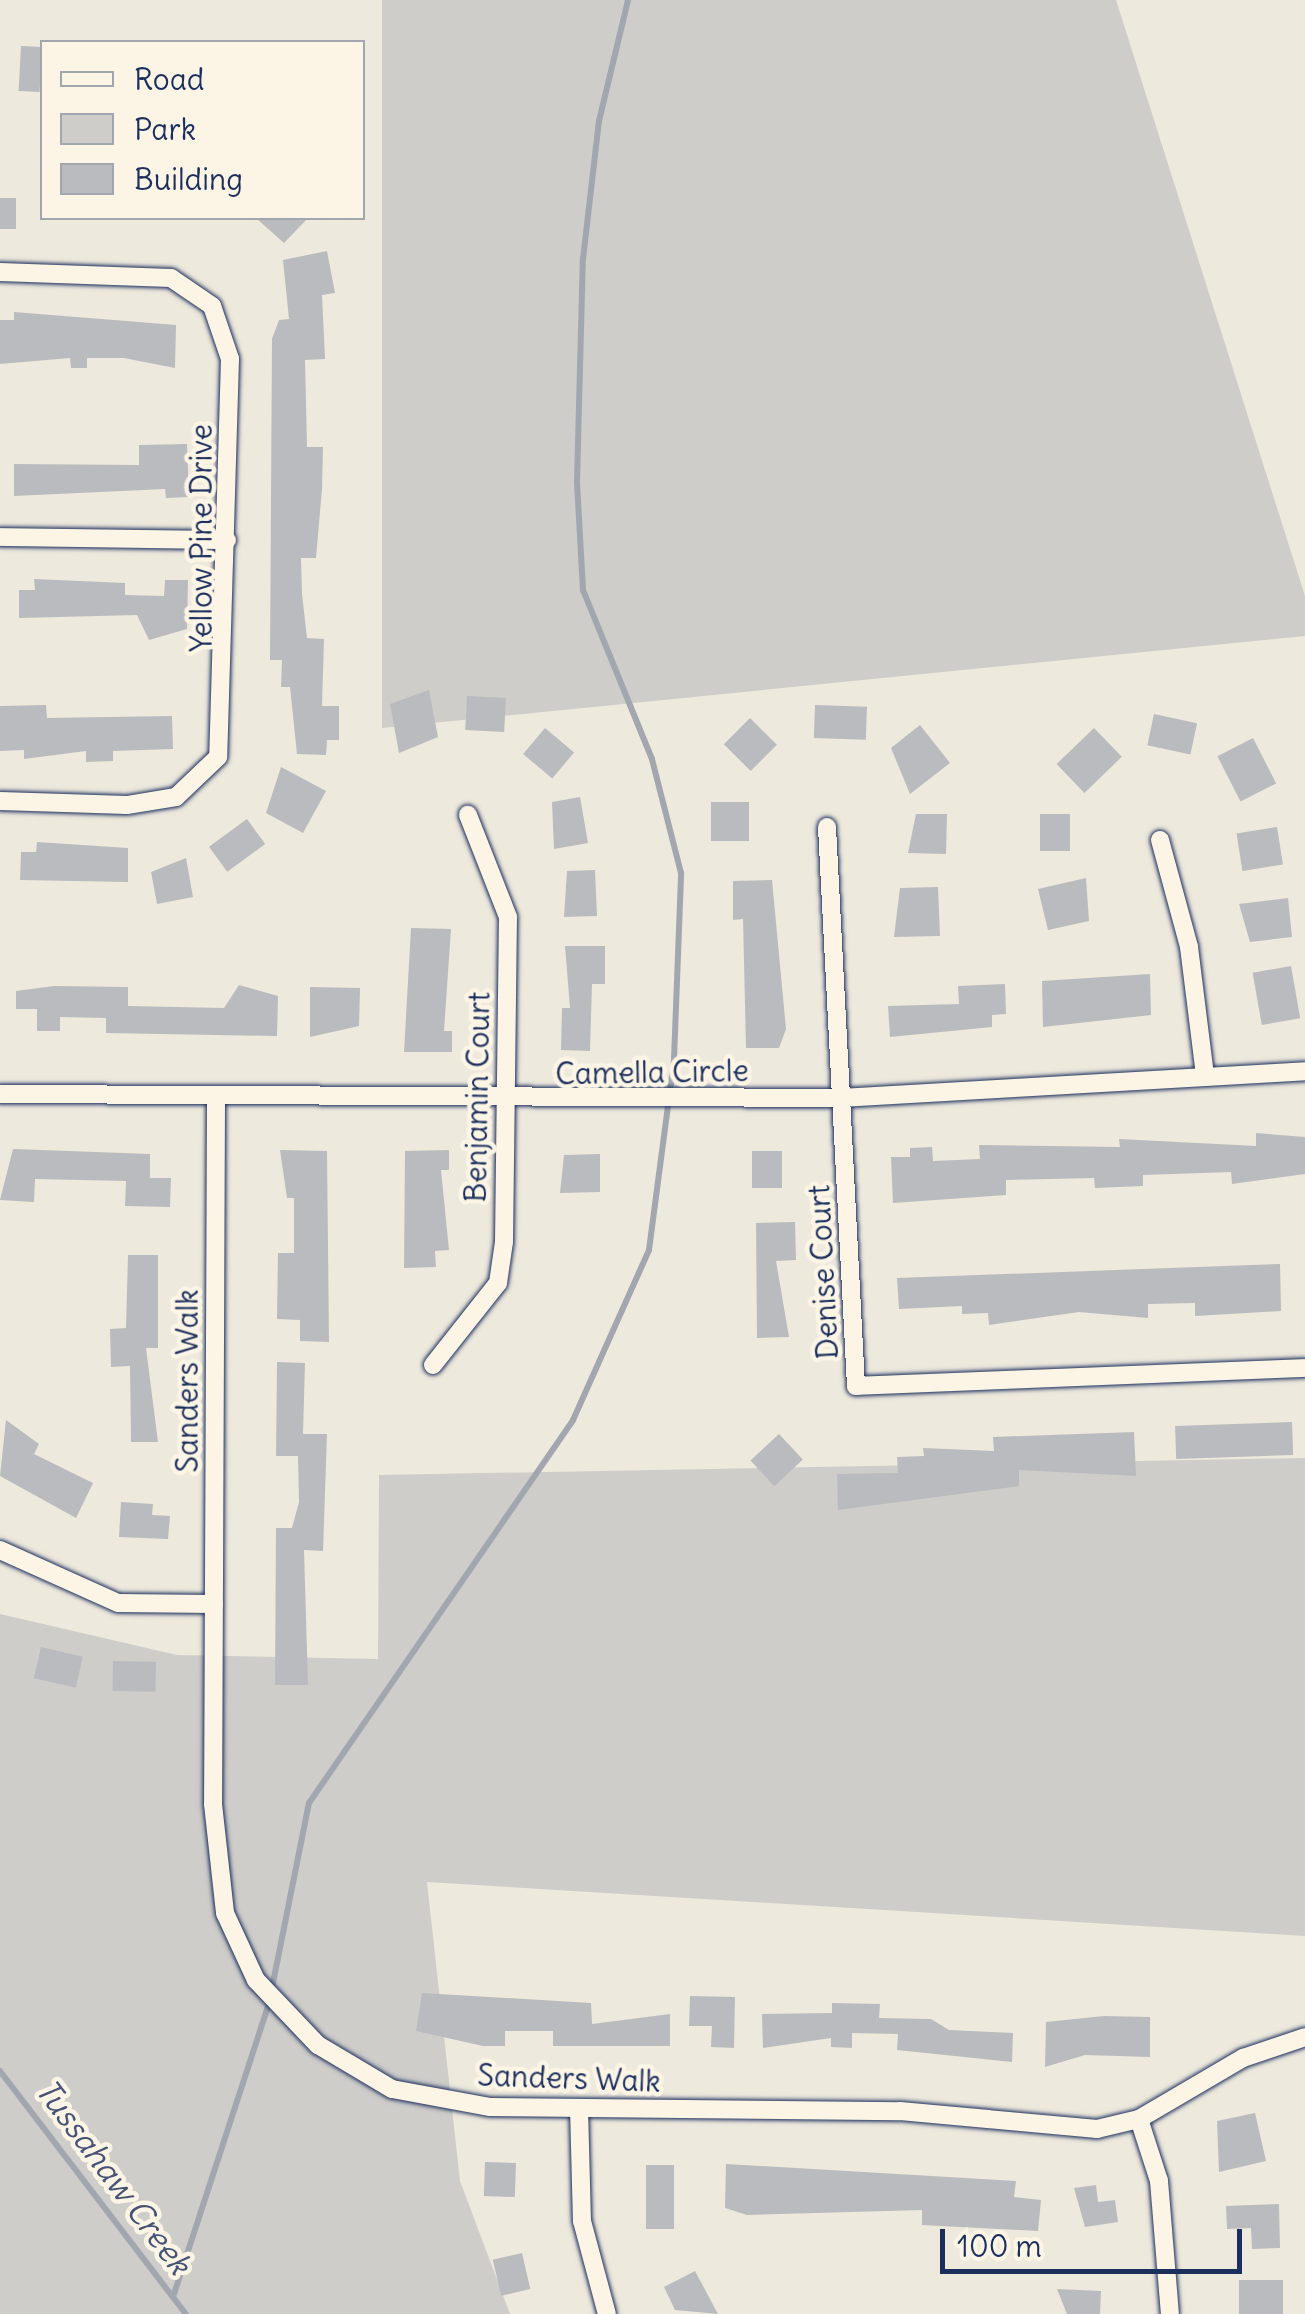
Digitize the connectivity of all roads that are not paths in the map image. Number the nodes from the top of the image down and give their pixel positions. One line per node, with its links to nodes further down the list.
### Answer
1 (0, 272): 3 (street, Yellow Pine Drive)
2 (0, 537): 3 (street)
3 (227, 540): 4 (street, Yellow Pine Drive)
4 (0, 801)
5 (468, 815): 13 (street, Benjamin Court)
6 (827, 826): 11 (street, Denise Court)
7 (1160, 840): 9 (street)
8 (1305, 1070): 9 (street, Camella Circle)
9 (1206, 1076): 11 (street, Camella Circle)
10 (0, 1094): 12 (street, Camella Circle)
11 (841, 1098): 13 (street, Camella Circle); 15 (street, Denise Court)
12 (216, 1102): 13 (street, Camella Circle); 17 (street, Sanders Walk)
13 (504, 1102): 14 (street, Benjamin Court)
14 (433, 1365)
15 (1305, 1368)
16 (0, 1550): 17 (street)
17 (214, 1604): 19 (street, Sanders Walk)
18 (1305, 2037): 20 (street, Sanders Walk)
19 (579, 2108): 20 (street, Sanders Walk); 21 (street)
20 (1139, 2120): 22 (street)
21 (607, 2314)
22 (1170, 2314)

